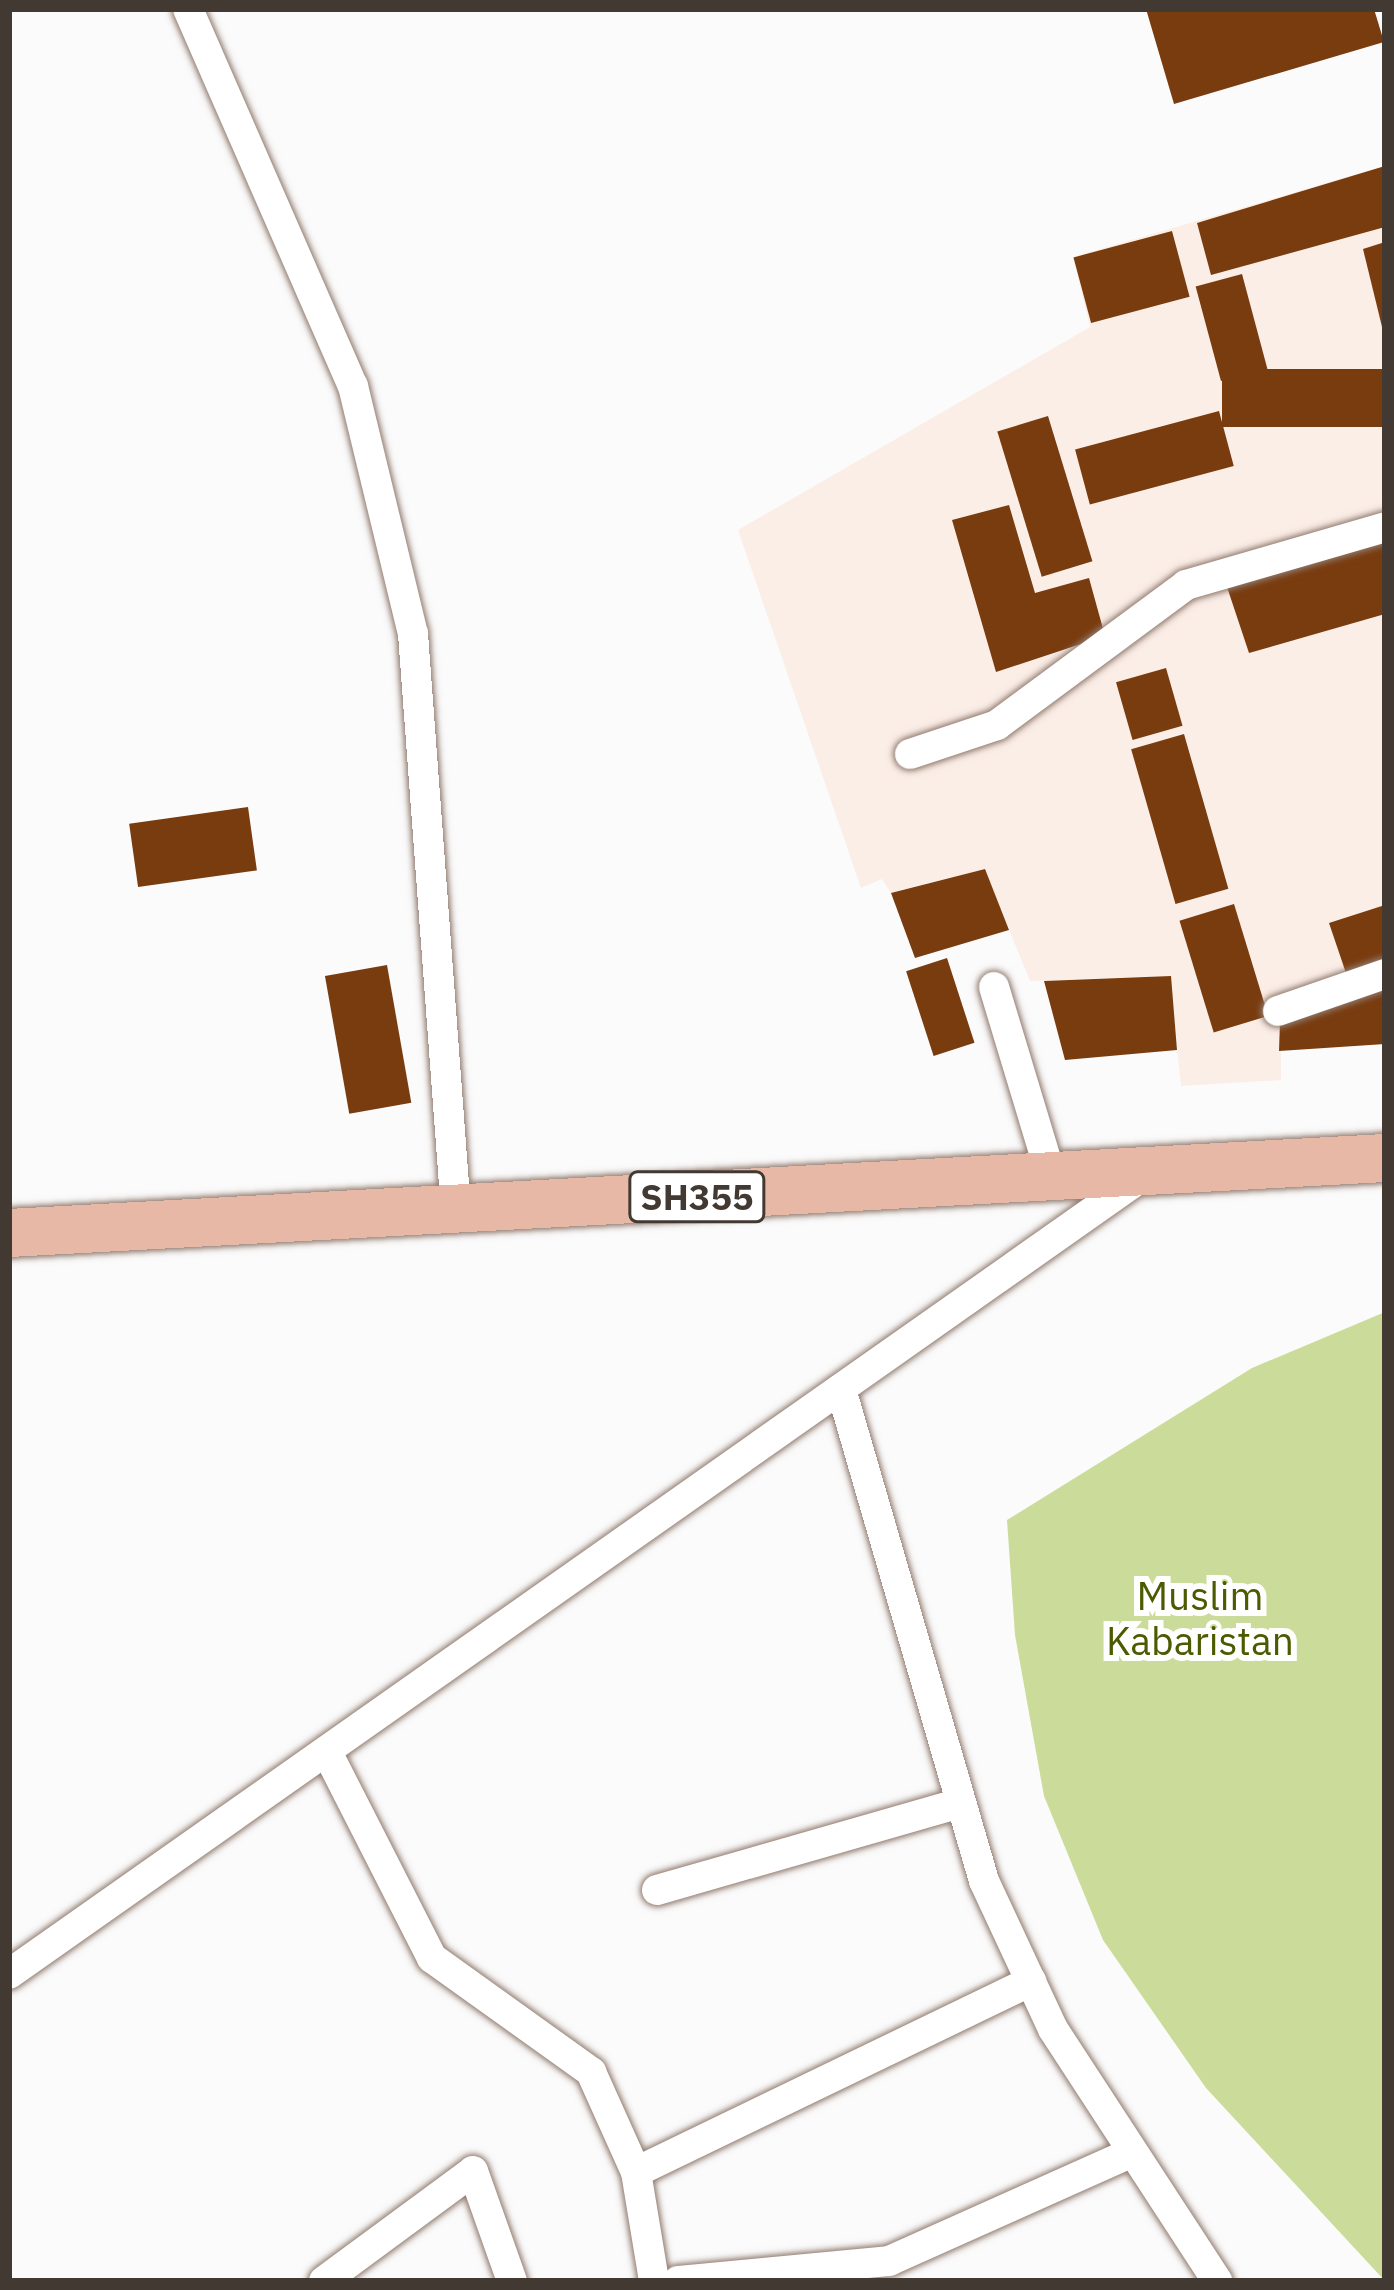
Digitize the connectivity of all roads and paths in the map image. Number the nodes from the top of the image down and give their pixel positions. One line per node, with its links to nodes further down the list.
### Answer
1 (188, 9): 10 (street)
2 (1385, 527): 3 (street)
3 (910, 754)
4 (1385, 974): 6 (street)
5 (994, 987): 9 (street)
6 (1278, 1011)
7 (1385, 1158): 8 (main road, SH355)
8 (1153, 1168): 9 (main road, SH355); 12 (street)
9 (1051, 1175): 10 (main road, SH355)
10 (456, 1211): 11 (main road, SH355)
11 (9, 1233)
12 (841, 1389): 13 (street); 14 (street)
13 (328, 1754): 16 (street); 19 (street)
14 (961, 1803): 15 (street); 17 (street)
15 (657, 1890)
16 (9, 1974)
17 (1031, 1981): 18 (street); 19 (street)
18 (1130, 2153): 23 (street); 24 (street)
19 (637, 2172): 22 (street)
20 (324, 2281): 21 (street)
21 (512, 2281)
22 (654, 2281)
23 (678, 2281)
24 (1217, 2281)

